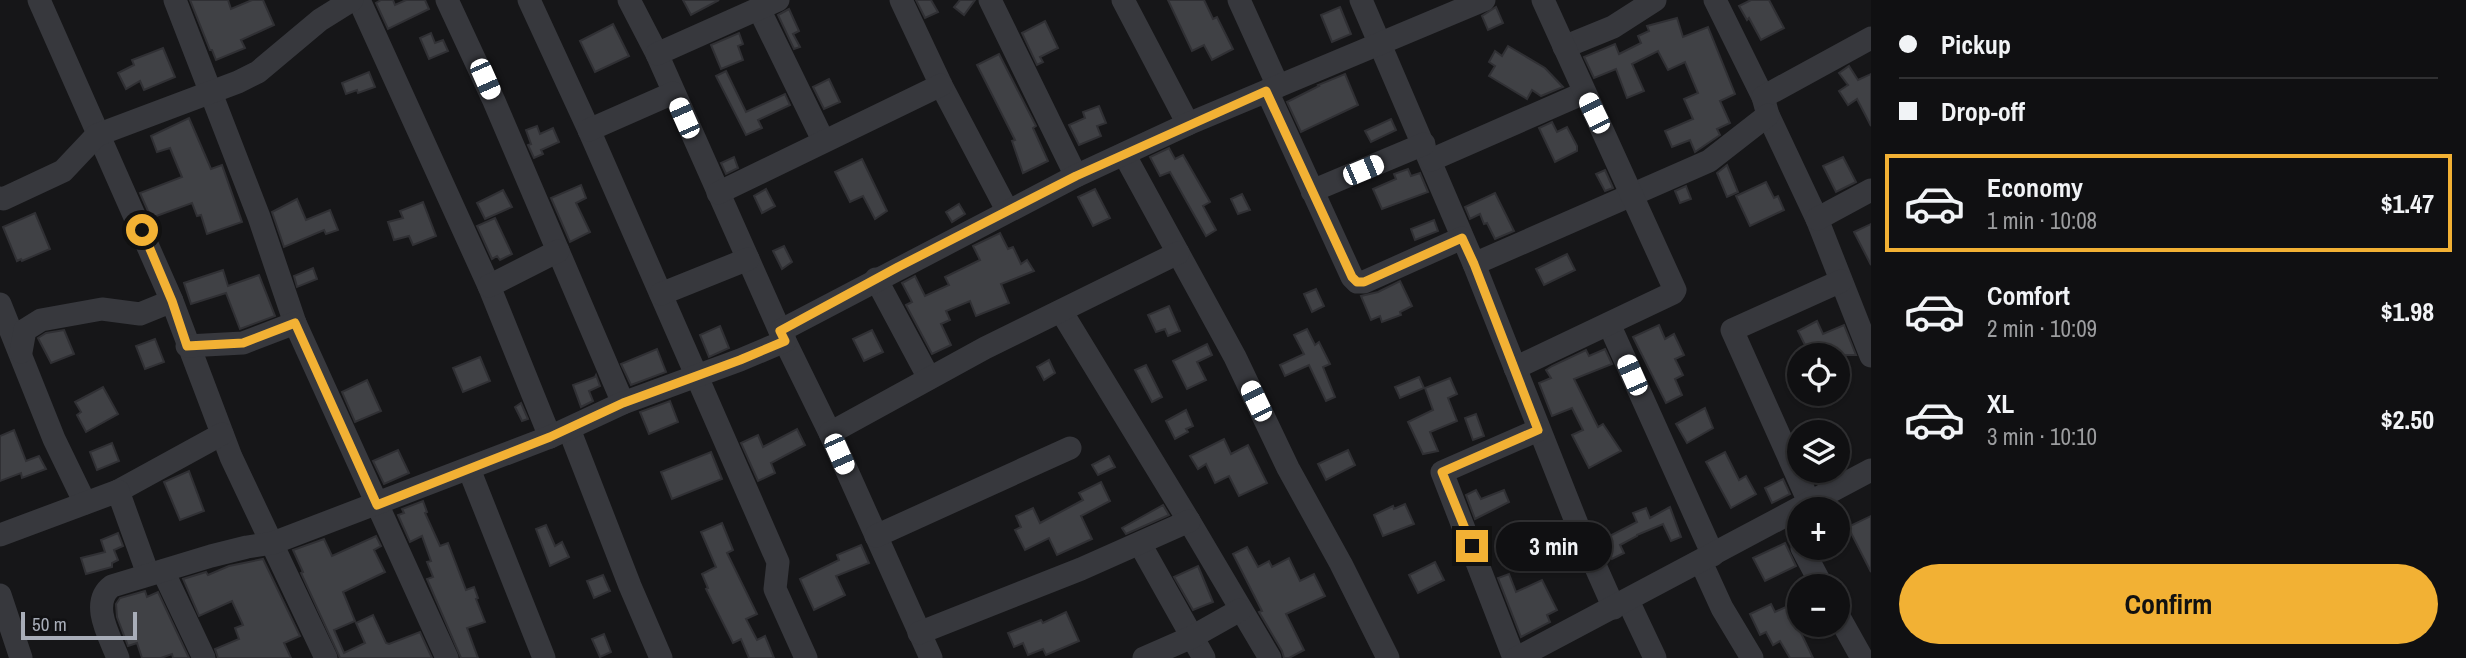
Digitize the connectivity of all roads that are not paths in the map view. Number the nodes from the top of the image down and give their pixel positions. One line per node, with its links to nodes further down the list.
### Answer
1 (38, 0): 30 (street)
2 (175, 0): 24 (street)
3 (352, 0): 24 (street)
4 (359, 0): 49 (street)
5 (447, 0): 43 (street)
6 (529, 0): 29 (street)
7 (629, 0): 21 (street)
8 (901, 0): 22 (street)
9 (990, 0): 34 (street)
10 (1123, 0): 28 (street)
11 (1239, 0): 23 (street)
12 (1362, 0): 19 (street)
13 (1484, 0): 19 (street)
14 (1543, 0): 20 (street)
15 (1656, 0): 20 (street)
16 (1715, 0): 27 (street)
17 (769, 4): 21 (street); 31 (street)
18 (1871, 38): 27 (street)
19 (1381, 43): 23 (street); 32 (street)
20 (1564, 47): 26 (street)
21 (657, 54): 25 (street)
22 (942, 85): 31 (street); 40 (street)
23 (1272, 88): 28 (street); 36 (street)
24 (209, 92): 30 (street); 54 (street)
25 (673, 93): 29 (street); 37 (street)
26 (1584, 93): 32 (street); 38 (street)
27 (1766, 106): 38 (street); 41 (street)
28 (1188, 124): 33 (street)
29 (589, 130): 50 (street)
30 (97, 135): 39 (street); 51 (street)
31 (823, 140): 37 (street)
32 (1428, 152): 36 (street); 42 (street)
33 (1124, 154): 34 (street); 44 (street)
34 (1076, 176): 40 (street)
35 (1871, 190): 41 (street)
36 (1312, 191): 42 (street)
37 (718, 193): 45 (street)
38 (1633, 195): 46 (street); 55 (street)
39 (0, 198)
40 (1007, 210): 47 (street)
41 (1817, 219): 48 (street)
42 (1462, 238): 46 (street)
43 (558, 251): 49 (street); 63 (street)
44 (1178, 253): 53 (street); 103 (street)
45 (748, 259): 50 (street); 56 (street)
46 (1474, 264): 60 (street)
47 (876, 279): 56 (street); 62 (street)
48 (1841, 281): 59 (street); 72 (street)
49 (489, 286): 65 (street)
50 (661, 294): 61 (street)
51 (172, 301): 57 (street); 58 (street)
52 (0, 304): 58 (street)
53 (1061, 311): 62 (street); 78 (street)
54 (295, 323): 57 (street); 75 (street)
55 (1609, 324): 60 (street); 83 (street)
56 (782, 336): 61 (street); 66 (street)
57 (187, 346): 67 (street)
58 (21, 352): 74 (street)
59 (1871, 356)
60 (1514, 368): 64 (street)
61 (696, 376): 63 (street); 98 (street)
62 (929, 377): 66 (street)
63 (623, 403): 65 (street)
64 (1538, 430): 86 (street); 104 (street)
65 (560, 433): 69 (street); 97 (street)
66 (830, 433): 80 (street)
67 (222, 434): 71 (street); 81 (street)
68 (1070, 447): 80 (street)
69 (469, 468): 75 (street); 96 (street)
70 (1871, 470): 73 (street)
71 (118, 491): 74 (street); 84 (street)
72 (1807, 497)
73 (1819, 497)
74 (85, 503): 79 (street)
75 (377, 505): 81 (street); 95 (street)
76 (1785, 514): 77 (street); 83 (street)
77 (1787, 518)
78 (1189, 521): 82 (street); 87 (street)
79 (0, 536)
80 (876, 536): 88 (street)
81 (273, 543): 84 (street); 94 (street)
82 (1140, 544): 88 (street); 90 (street)
83 (1707, 558): 86 (street); 106 (street)
84 (156, 572): 92 (street); 93 (street)
85 (0, 595): 91 (street)
86 (1621, 604): 104 (street); 105 (street)
87 (1240, 610): 90 (street); 102 (street)
88 (919, 634): 99 (street)
89 (1850, 636): 107 (street)
90 (1192, 637): 100 (street); 101 (street)
91 (21, 658)
92 (118, 658)
93 (204, 658)
94 (326, 658)
95 (447, 658)
96 (544, 658)
97 (661, 658)
98 (806, 658)
99 (931, 658)
100 (1144, 658)
101 (1204, 658)
102 (1270, 658)
103 (1388, 658)
104 (1515, 658)
105 (1655, 658)
106 (1752, 658)
107 (1862, 658)

